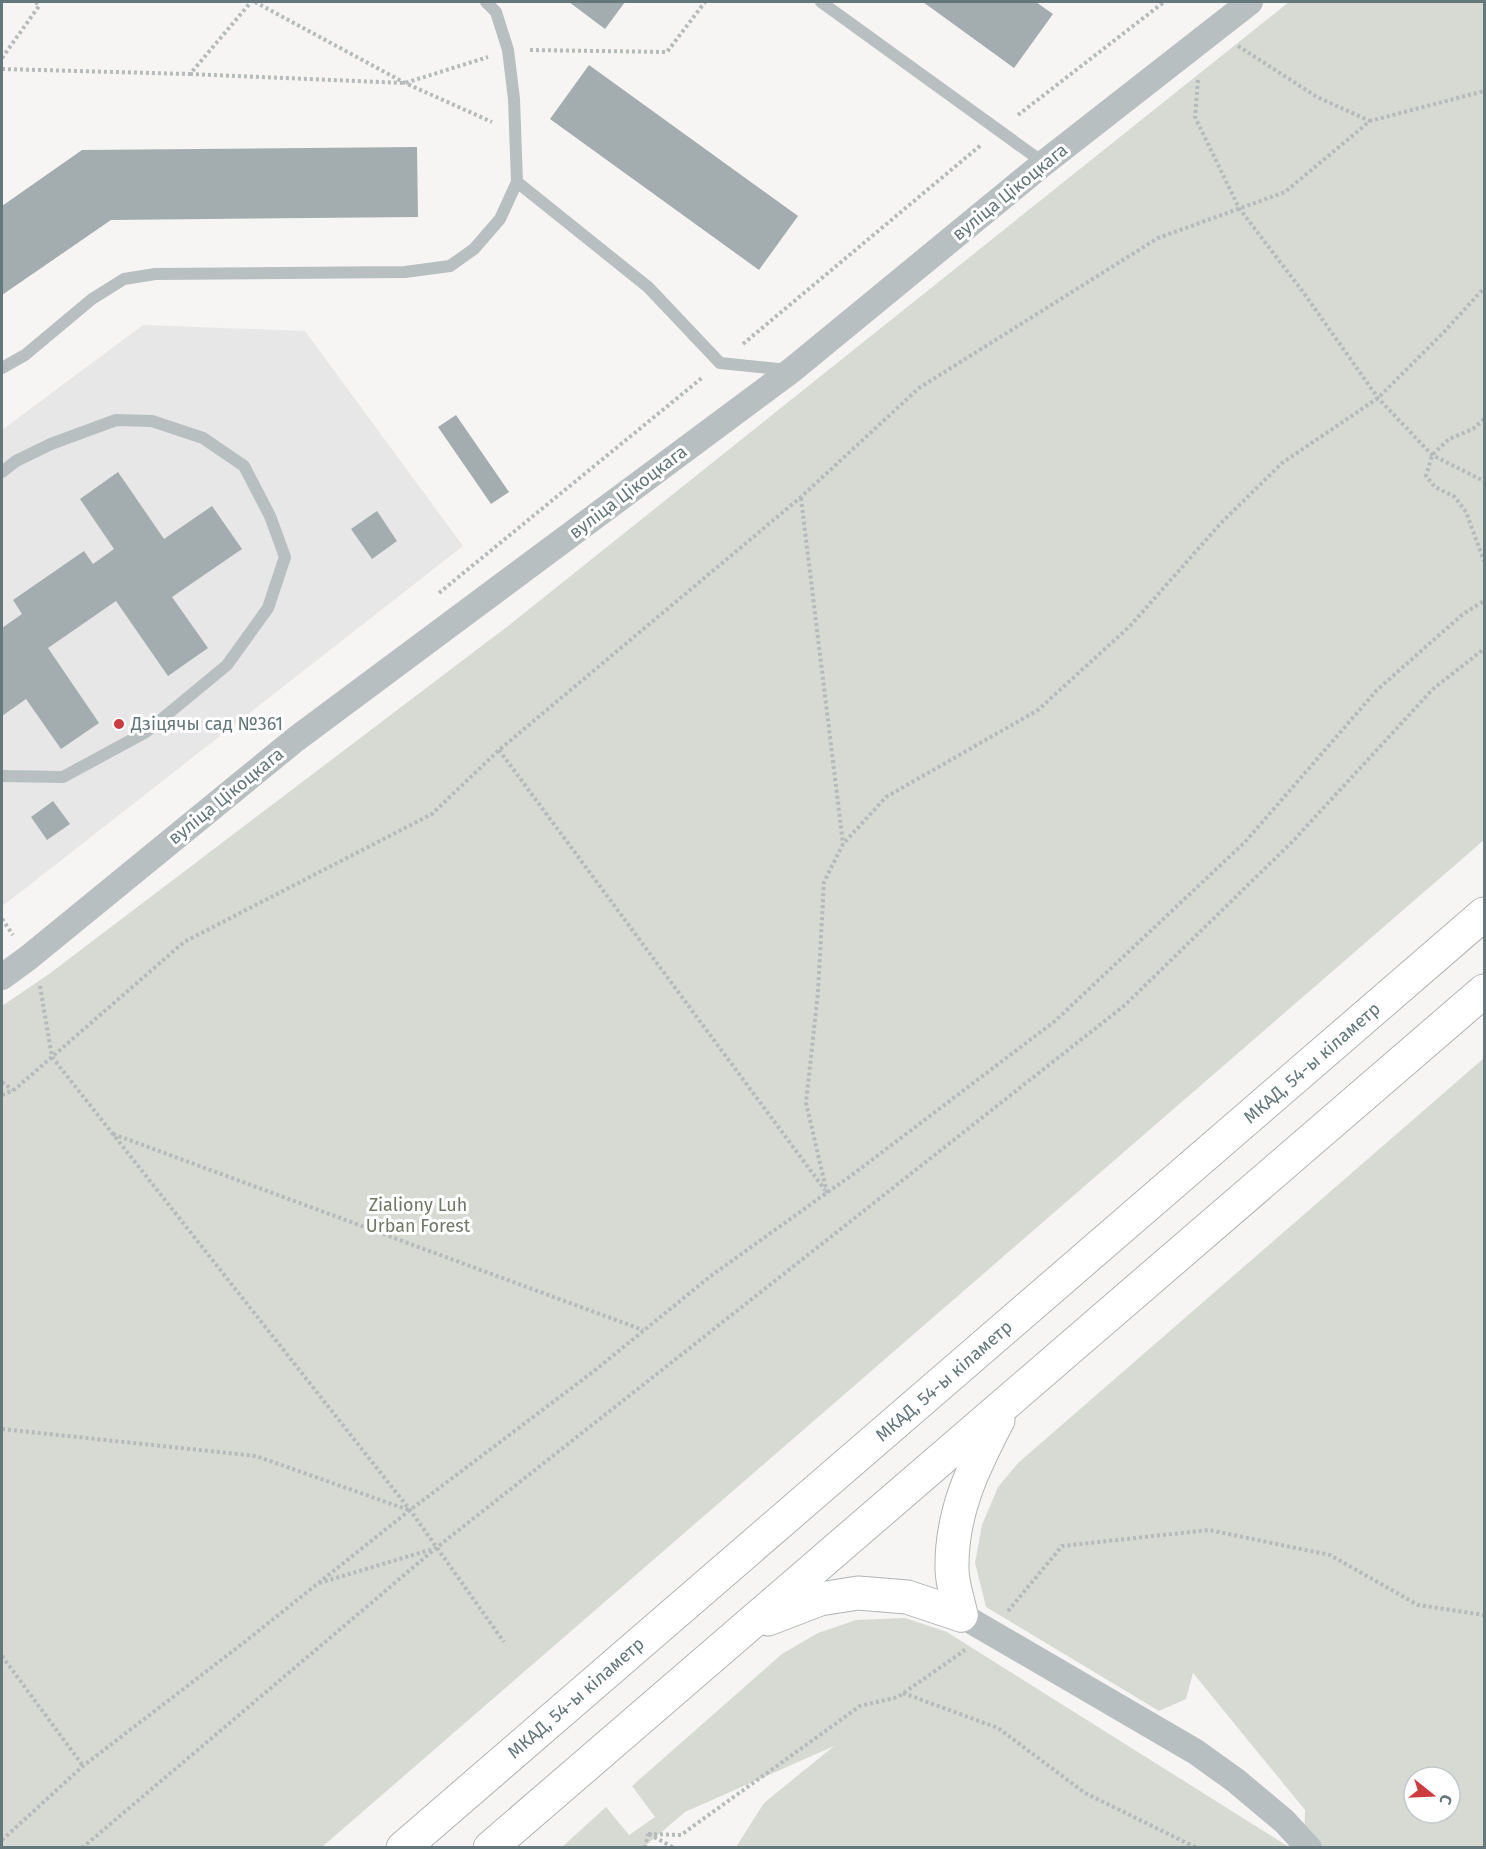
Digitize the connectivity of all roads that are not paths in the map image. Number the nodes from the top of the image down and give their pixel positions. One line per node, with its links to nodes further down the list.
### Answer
1 (486, 2): 5 (lane)
2 (821, 2): 4 (lane)
3 (1250, 2): 4 (street, вуліца Цікоцкага)
4 (1044, 163): 7 (street, вуліца Цікоцкага)
5 (517, 182): 6 (lane); 7 (lane)
6 (2, 368)
7 (792, 370): 11 (street, вуліца Цікоцкага)
8 (2, 472): 9 (lane)
9 (2, 776)
10 (1485, 914): 16 (highway, МКАД, 54-ы кіламетр)
11 (2, 977)
12 (1485, 991): 13 (highway)
13 (1006, 1405): 14 (highway); 15 (highway)
14 (961, 1615): 15 (highway); 18 (street)
15 (744, 1628): 17 (highway)
16 (403, 1848)
17 (490, 1848)
18 (1309, 1848)

